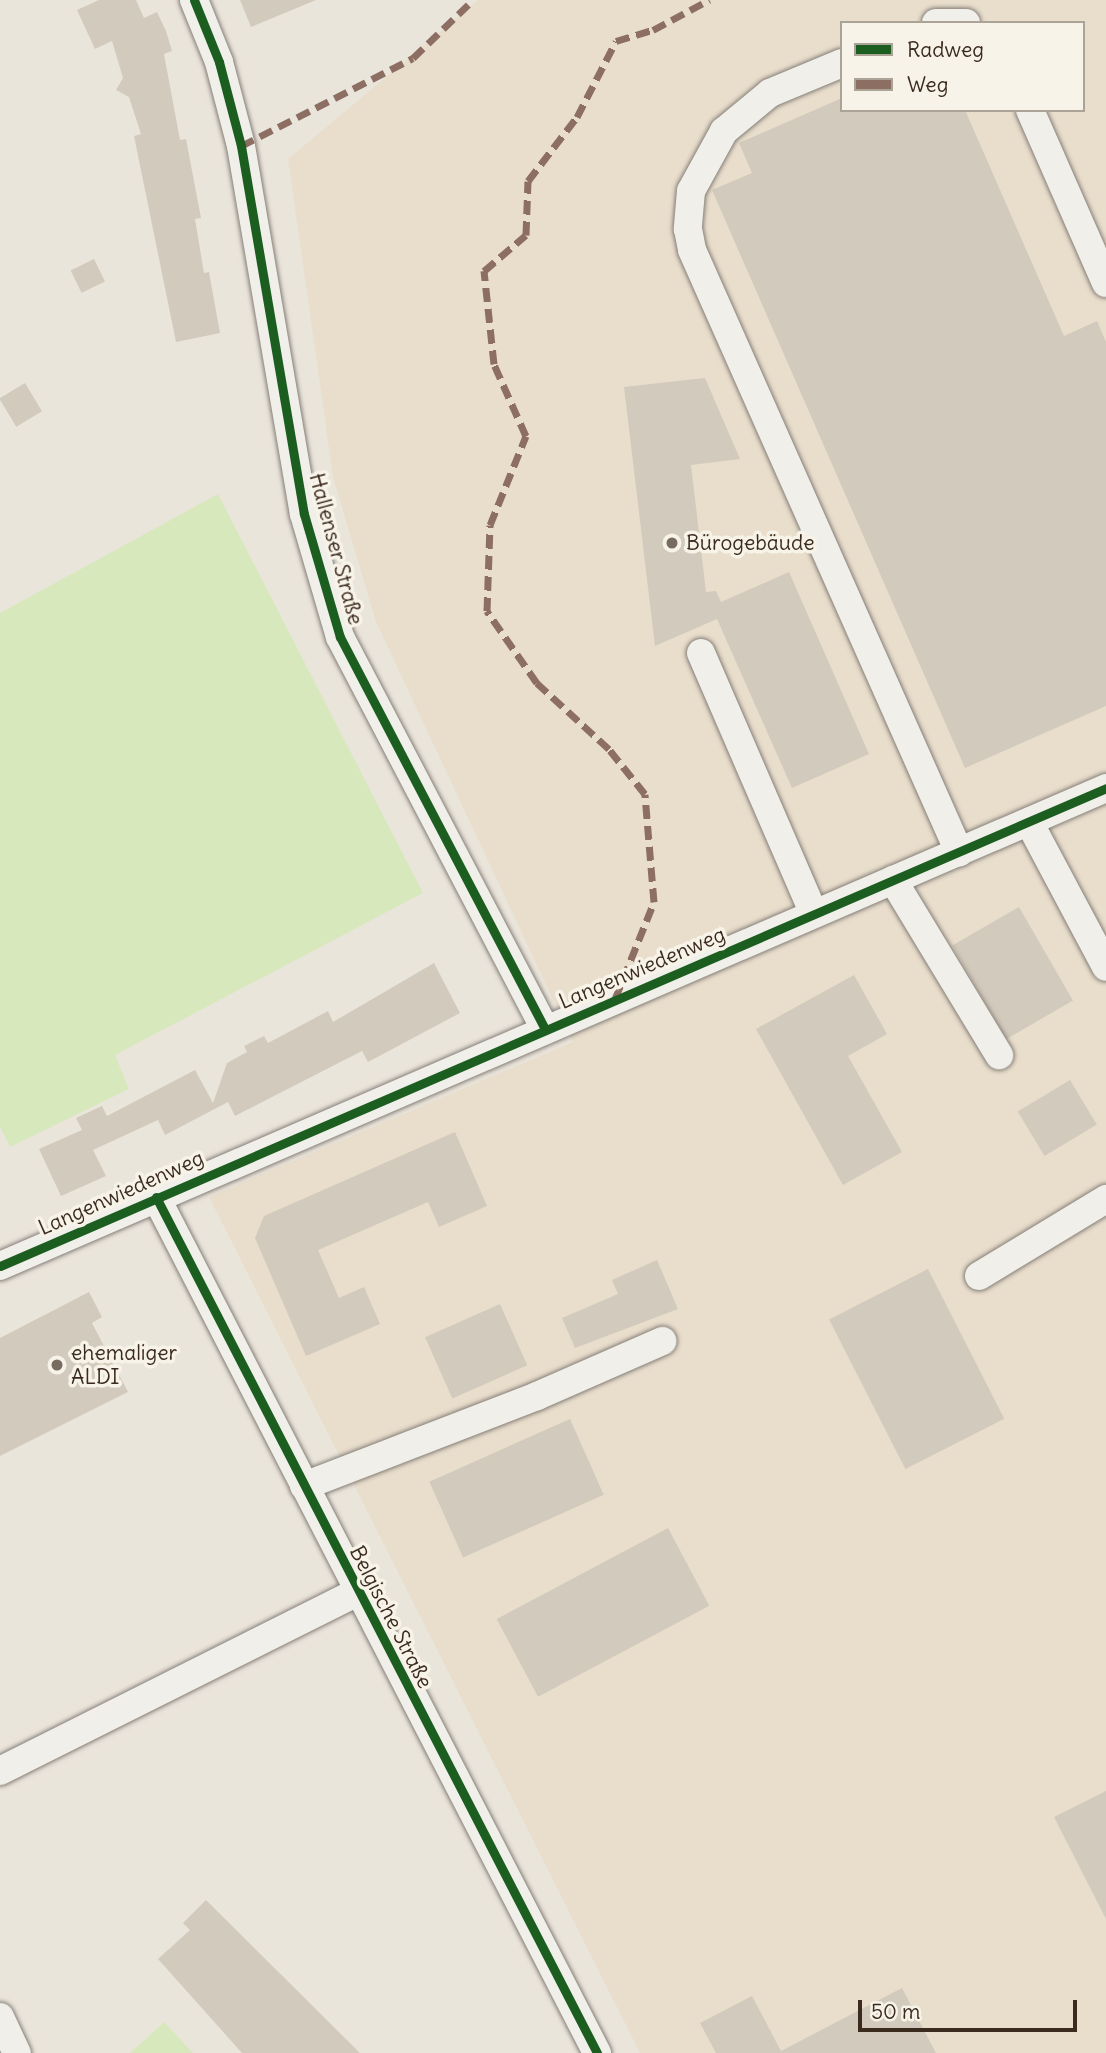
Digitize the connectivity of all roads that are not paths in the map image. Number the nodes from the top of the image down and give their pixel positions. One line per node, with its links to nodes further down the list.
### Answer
1 (194, 0): 12 (street, Hallenser Straße)
2 (840, 64): 8 (street)
3 (1031, 112): 4 (street)
4 (1106, 283)
5 (701, 653): 10 (street)
6 (1106, 788): 7 (street, Langenwiedenweg)
7 (1029, 822): 8 (street, Langenwiedenweg); 11 (street)
8 (959, 852): 9 (street, Langenwiedenweg)
9 (894, 880): 10 (street, Langenwiedenweg); 13 (street)
10 (814, 914): 12 (street, Langenwiedenweg)
11 (1106, 967)
12 (544, 1029): 14 (street, Langenwiedenweg)
13 (999, 1055)
14 (156, 1196): 16 (street, Langenwiedenweg); 19 (street, Belgische Straße)
15 (1106, 1199): 17 (street)
16 (0, 1266)
17 (979, 1276)
18 (662, 1341): 19 (street)
19 (304, 1486): 20 (street, Belgische Straße)
20 (358, 1592): 21 (street, Belgische Straße); 24 (street, Belgische Straße)
21 (0, 1770)
22 (0, 2017): 23 (street)
23 (17, 2053)
24 (597, 2053)

